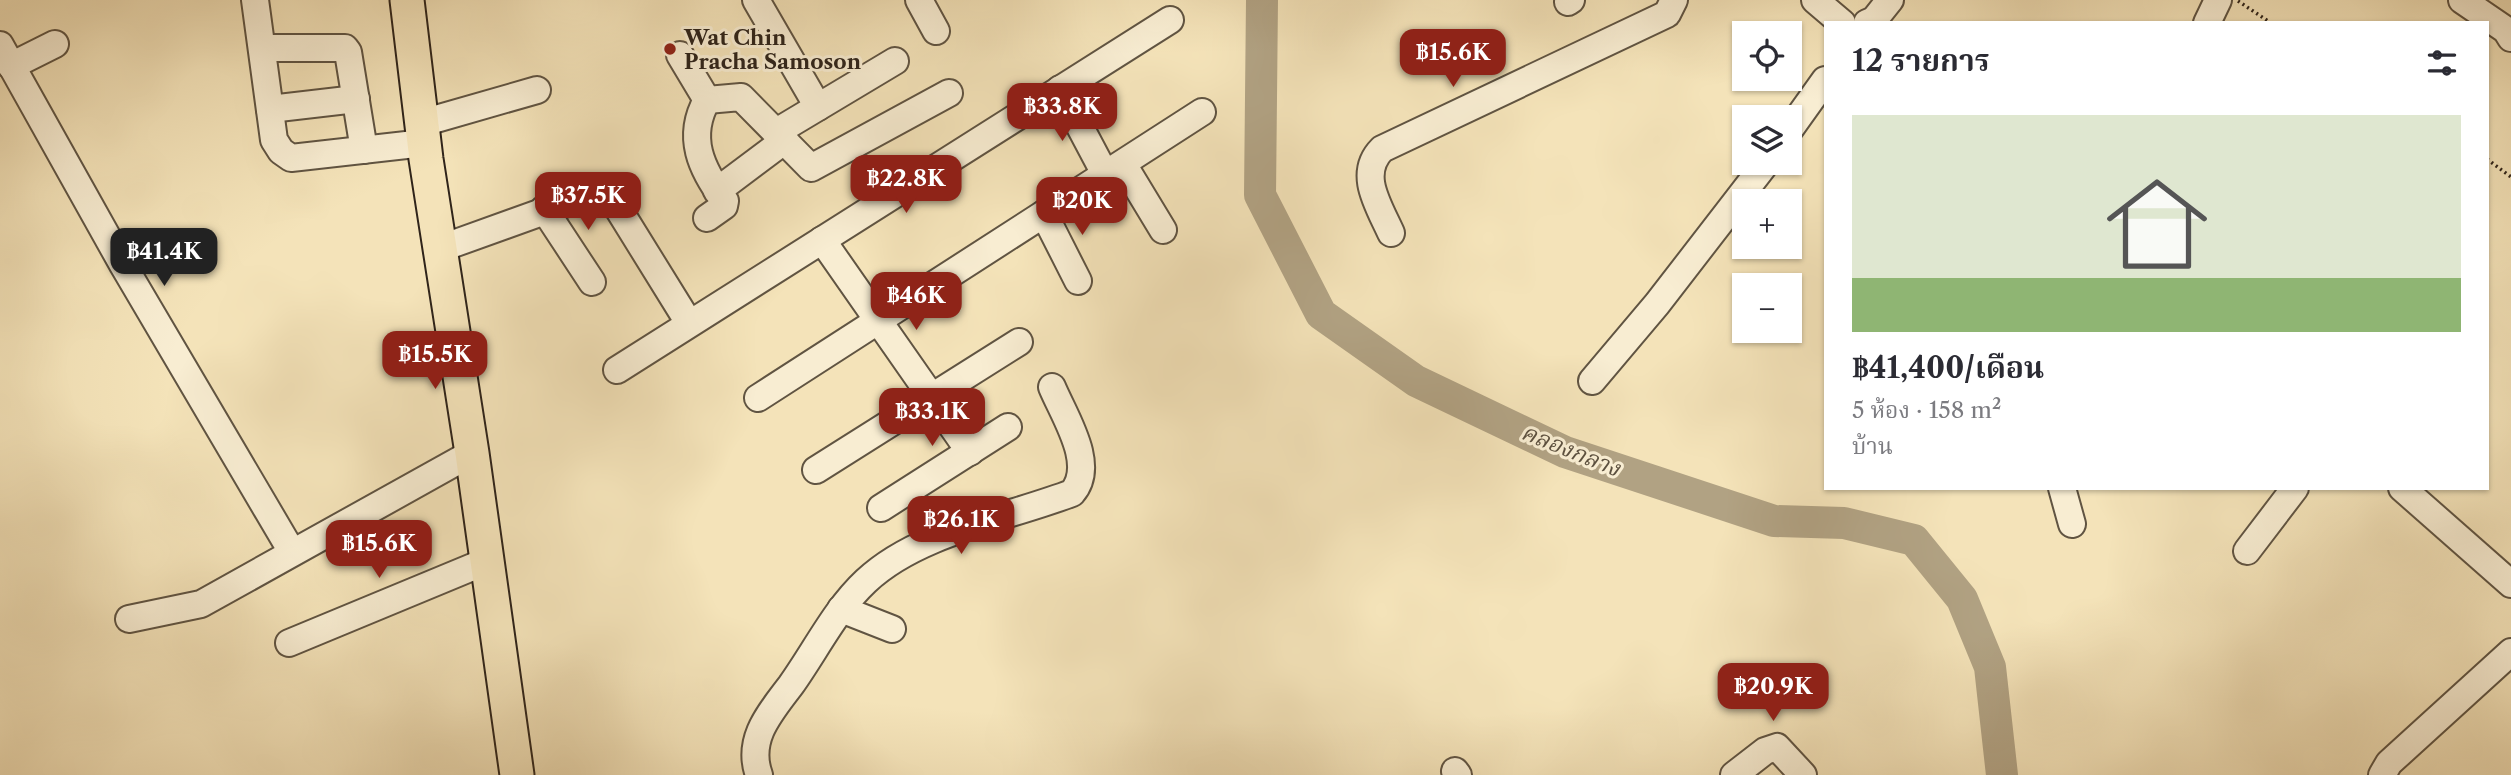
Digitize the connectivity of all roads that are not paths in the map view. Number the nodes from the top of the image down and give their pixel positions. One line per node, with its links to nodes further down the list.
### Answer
1 (255, 0): 17 (street)
2 (407, 0): 31 (main road)
3 (756, 0): 27 (street)
4 (919, 0): 14 (street)
5 (1674, 0): 41 (street)
6 (1815, 0): 11 (street)
7 (1890, 0): 12 (street)
8 (2218, 0): 13 (street)
9 (2462, 0): 15 (street)
10 (1170, 20): 22 (street)
11 (1840, 21)
12 (1872, 21)
13 (2208, 21)
14 (936, 31)
15 (2511, 38)
16 (55, 44): 19 (street)
17 (261, 47): 25 (street); 28 (street)
18 (680, 55): 26 (street)
19 (6, 56): 64 (street)
20 (895, 61): 27 (street)
21 (1824, 81): 30 (street)
22 (1060, 89): 34 (street); 42 (street)
23 (537, 90): 31 (street)
24 (949, 93): 32 (street)
25 (356, 99): 28 (street); 33 (street)
26 (708, 100): 32 (street); 36 (street)
27 (818, 107): 32 (street)
28 (270, 109): 33 (street)
29 (1202, 112): 34 (street)
30 (1802, 112)
31 (423, 133): 33 (street); 43 (main road)
32 (781, 135): 36 (street)
33 (364, 150)
34 (1114, 169): 38 (street); 40 (street)
35 (1757, 175): 50 (street)
36 (717, 191): 39 (street)
37 (544, 209): 43 (street); 45 (street); 47 (street)
38 (1044, 214): 44 (street); 46 (street)
39 (707, 218)
40 (1163, 230)
41 (1391, 233)
42 (822, 240): 46 (street); 47 (street)
43 (439, 249): 56 (main road)
44 (1078, 281)
45 (592, 282)
46 (880, 320): 52 (street); 53 (street)
47 (689, 323): 49 (street)
48 (1019, 342): 52 (street)
49 (617, 370)
50 (1592, 381)
51 (1052, 387): 67 (street)
52 (933, 397): 55 (street); 57 (street)
53 (758, 398)
54 (1007, 427): 55 (street)
55 (970, 452): 61 (street)
56 (472, 453): 64 (street); 65 (main road)
57 (816, 470)
58 (2063, 490): 62 (street)
59 (2293, 490): 63 (street)
60 (2404, 490): 66 (street)
61 (881, 508)
62 (2072, 524)
63 (2247, 551)
64 (292, 552): 68 (street)
65 (487, 561): 70 (street); 72 (main road)
66 (2511, 584)
67 (841, 609): 69 (street); 73 (street)
68 (129, 619)
69 (892, 629)
70 (289, 643)
71 (2511, 652): 76 (street)
72 (517, 775)
73 (759, 775)
74 (1734, 775): 75 (street)
75 (1803, 775)
76 (2382, 775)

